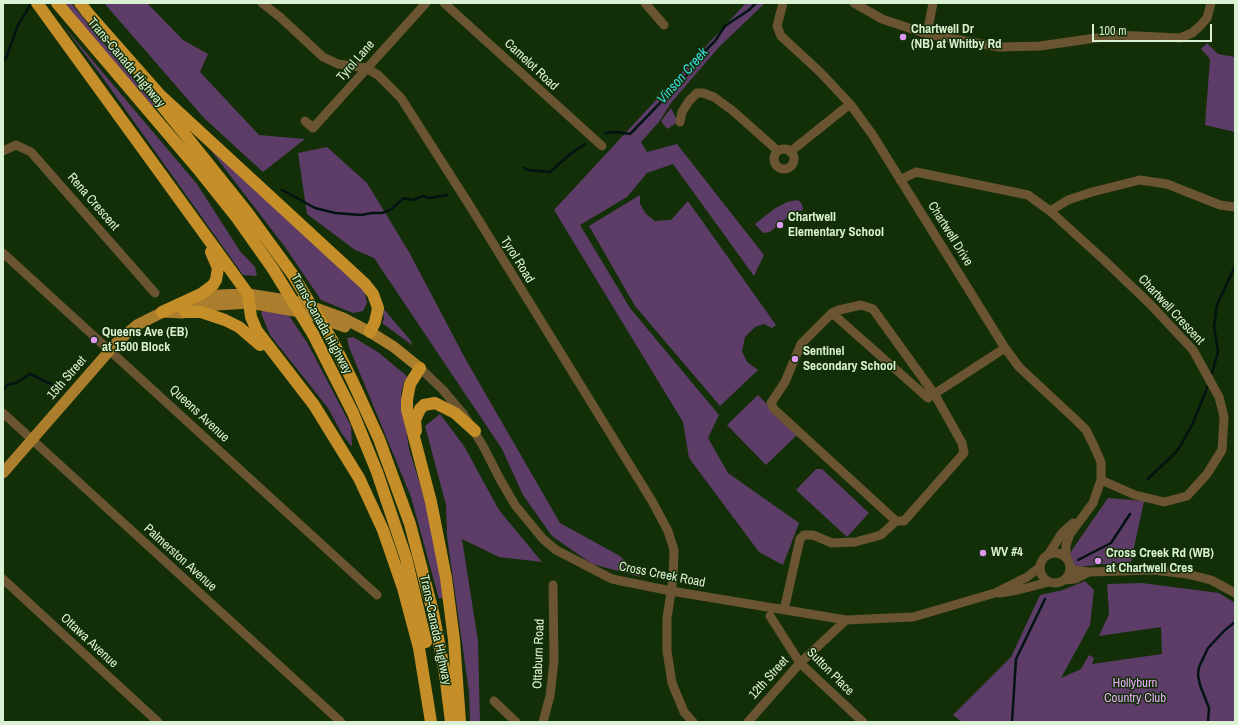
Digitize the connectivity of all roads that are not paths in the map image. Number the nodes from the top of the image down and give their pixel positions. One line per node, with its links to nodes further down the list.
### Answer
1 (37, 3): 24 (highway)
2 (57, 3): 68 (highway, Trans-Canada Highway, bridge)
3 (262, 3): 15 (street, Tyrol Road)
4 (426, 3): 15 (street, Tyrol Lane)
5 (444, 3): 19 (street, Camelot Road)
6 (645, 3): 13 (street)
7 (783, 3): 16 (street, Chartwell Drive)
8 (854, 3): 14 (street)
9 (933, 3): 14 (street)
10 (1221, 3): 11 (street)
11 (1211, 5): 14 (street)
12 (83, 7): 33 (highway); 69 (highway, Trans-Canada Highway, bridge)
13 (664, 25)
14 (927, 34)
15 (366, 68): 17 (street, Tyrol Lane); 56 (street, Tyrol Road)
16 (850, 104): 22 (street); 23 (street, Chartwell Drive)
17 (305, 121)
18 (680, 122): 21 (street)
19 (602, 146)
20 (3, 151): 28 (street, Rena Crescent)
21 (778, 151): 22 (street); 22 (street)
22 (790, 152)
23 (900, 180): 26 (street, Chartwell Crescent); 34 (street, Chartwell Drive)
24 (172, 190): 29 (highway); 30 (highway)
25 (1235, 207): 26 (street)
26 (1050, 211): 44 (street, Chartwell Crescent)
27 (3, 252): 35 (street, Queens Avenue)
28 (155, 293)
29 (249, 298): 30 (main road, 15th Street); 31 (main road, 15th Street); 33 (main road, 15th Street); 36 (highway)
30 (162, 312): 31 (main road, 15th Street); 35 (main road, 15th Street)
31 (185, 312): 36 (highway)
32 (832, 313): 38 (street); 38 (street); 46 (street)
33 (370, 332): 37 (main road, 15th Street)
34 (1005, 348): 38 (street); 44 (street, Chartwell Drive)
35 (110, 350): 41 (main road, 15th Street); 59 (street, Queens Avenue)
36 (279, 361): 67 (highway)
37 (420, 368): 40 (street, Cross Creek Road); 42 (highway)
38 (935, 395): 46 (street)
39 (3, 413): 41 (street, Palmerston Avenue)
40 (475, 431): 42 (highway); 56 (street, Cross Creek Road)
41 (32, 440): 43 (main road, 15th Street); 66 (street, Palmerston Avenue)
42 (423, 471): 70 (highway)
43 (3, 473)
44 (1101, 480): 45 (street)
45 (1084, 514): 47 (street); 48 (street)
46 (896, 521): 60 (street)
47 (1048, 555): 48 (street); 49 (street)
48 (1066, 558): 50 (street)
49 (1040, 567): 54 (street); 58 (street, Cross Creek Road)
50 (1070, 567): 51 (street); 53 (street)
51 (1089, 572): 53 (street); 57 (street)
52 (3, 579): 65 (street, Ottawa Avenue)
53 (1064, 580): 54 (street)
54 (1049, 582): 58 (street, Cross Creek Road)
55 (553, 585): 72 (street, Ottaburn Road)
56 (671, 592): 60 (street, Cross Creek Road); 73 (street, Tyrol Road)
57 (1235, 592)
58 (995, 593): 62 (street, Cross Creek Road)
59 (377, 595)
60 (784, 610): 62 (street, Cross Creek Road)
61 (770, 616): 63 (street, Sutton Place)
62 (846, 620): 63 (street, 12th Street)
63 (800, 664): 74 (street, 12th Street); 75 (street, Sutton Place)
64 (494, 701): 71 (street)
65 (158, 722)
66 (341, 722)
67 (431, 722)
68 (438, 722)
69 (452, 722)
70 (460, 722)
71 (516, 722)
72 (543, 722)
73 (693, 722)
74 (748, 722)
75 (863, 722)

